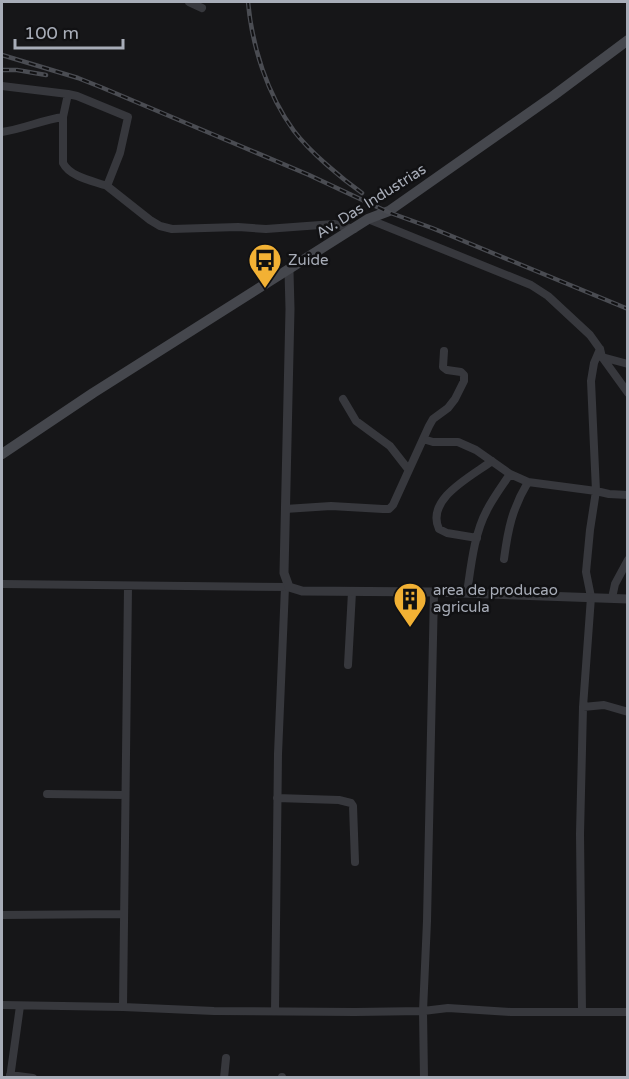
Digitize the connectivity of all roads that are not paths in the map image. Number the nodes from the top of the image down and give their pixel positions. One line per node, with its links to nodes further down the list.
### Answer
1 (189, 2): 2 (street)
2 (202, 8)
3 (627, 40): 9 (main road, Av. Das Industrias)
4 (2, 86): 5 (street)
5 (68, 94): 6 (street); 8 (street)
6 (63, 117): 7 (street); 8 (street)
7 (2, 132)
8 (107, 186): 10 (street)
9 (368, 219): 10 (main road, Av. Das Industrias); 13 (street)
10 (354, 229): 11 (main road, Av. Das Industrias)
11 (289, 271): 18 (main road, Av. Das Industrias); 25 (street)
12 (444, 351): 17 (street)
13 (601, 353): 14 (street); 15 (street); 23 (street)
14 (627, 364)
15 (627, 393)
16 (343, 399): 20 (street)
17 (423, 440): 19 (street); 20 (street)
18 (2, 454)
19 (492, 461): 21 (street); 26 (street)
20 (408, 469): 25 (street)
21 (510, 474): 22 (street); 26 (street)
22 (528, 482): 23 (street); 27 (street)
23 (596, 491): 24 (street); 35 (street)
24 (627, 495)
25 (285, 509): 31 (street)
26 (477, 538): 34 (street)
27 (504, 559)
28 (627, 560): 36 (street)
29 (2, 585): 30 (street)
30 (128, 586): 31 (street); 42 (street)
31 (287, 587): 32 (street); 43 (street)
32 (352, 592): 33 (street); 38 (street)
33 (434, 592): 34 (street); 51 (street)
34 (467, 593): 35 (street)
35 (591, 597): 36 (street); 39 (street)
36 (612, 598): 37 (street)
37 (627, 599)
38 (348, 665)
39 (583, 707): 40 (street); 52 (street)
40 (627, 712)
41 (47, 794): 42 (street)
42 (125, 795): 45 (street)
43 (277, 798): 44 (street); 50 (street)
44 (355, 862)
45 (124, 914): 46 (street); 49 (street)
46 (2, 915)
47 (2, 1005): 48 (street)
48 (20, 1006): 49 (street); 55 (street)
49 (123, 1007): 50 (street)
50 (275, 1011): 51 (street)
51 (423, 1011): 52 (street); 58 (street)
52 (582, 1012): 53 (street)
53 (627, 1012)
54 (226, 1058): 57 (street)
55 (10, 1076): 56 (street)
56 (33, 1077)
57 (224, 1077)
58 (424, 1077)

